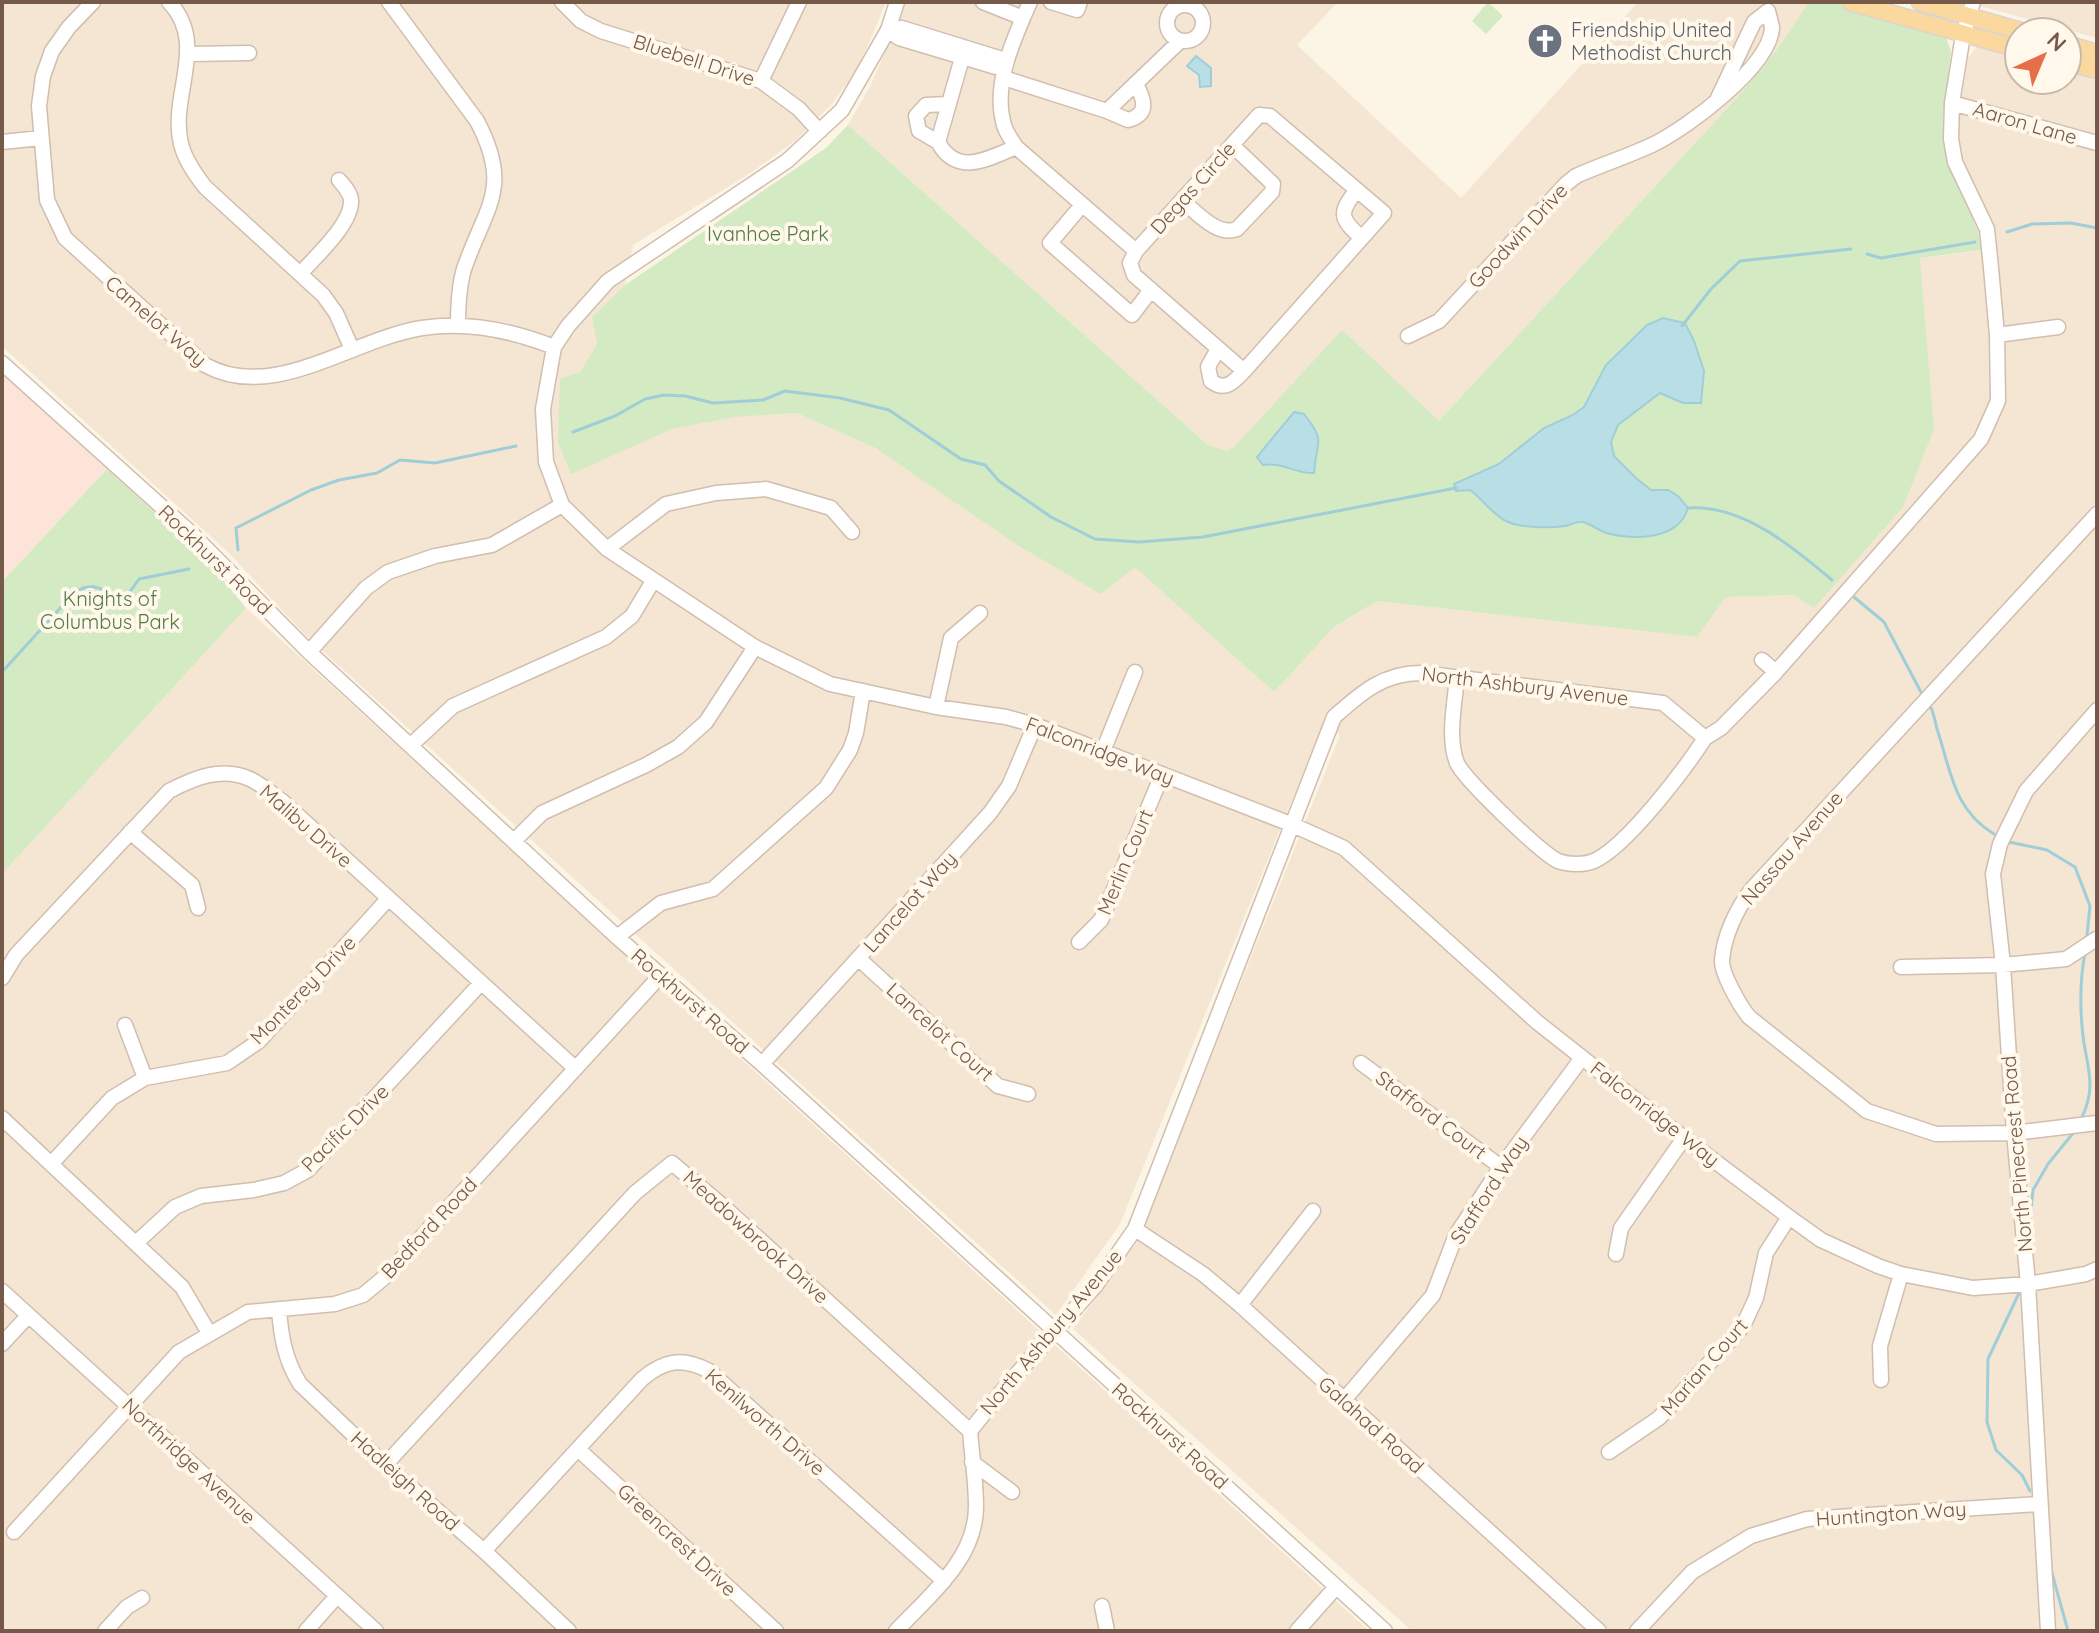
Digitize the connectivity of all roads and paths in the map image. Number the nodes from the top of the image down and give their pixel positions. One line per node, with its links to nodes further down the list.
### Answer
1 (93, 2): 31 (street, Camelot Way)
2 (169, 2): 22 (street)
3 (389, 2): 45 (street)
4 (562, 2): 25 (street, Bluebell Drive)
5 (799, 2): 25 (street)
6 (897, 2): 17 (street, Falconridge Way)
7 (983, 2): 15 (street)
8 (1030, 2): 15 (street)
9 (1051, 2): 10 (street)
10 (1080, 2)
11 (1850, 2): 18 (main road)
12 (1920, 2): 14 (main road)
13 (1770, 6): 48 (street, Goodwin Drive)
14 (1971, 9): 16 (main road); 18 (street)
15 (1023, 18): 24 (street)
16 (2003, 23)
17 (888, 30): 23 (street); 24 (street); 30 (street, Falconridge Way)
18 (1963, 35): 20 (main road); 27 (street)
19 (1180, 41): 26 (street)
20 (2003, 45)
21 (249, 53): 22 (street)
22 (189, 54): 43 (street)
23 (962, 58): 24 (street); 28 (street)
24 (1005, 71): 29 (street); 36 (street)
25 (761, 81): 30 (street, Bluebell Drive)
26 (1136, 84): 29 (street); 29 (street)
27 (1952, 103): 34 (street, Aaron Lane); 47 (street)
28 (948, 104): 33 (street); 33 (street)
29 (1107, 111)
30 (819, 131): 49 (street, Falconridge Way)
31 (41, 138): 32 (street); 50 (street, Camelot Way)
32 (2, 142)
33 (938, 142): 36 (street)
34 (2097, 143)
35 (1232, 145): 38 (street, Degas Circle); 39 (street, Degas Circle); 39 (street)
36 (1016, 147): 40 (street)
37 (339, 180): 43 (street)
38 (1357, 190): 41 (street); 41 (street, Degas Circle)
39 (1182, 201): 42 (street, Degas Circle)
40 (1082, 205): 42 (street); 44 (street)
41 (1362, 238): 53 (street, Degas Circle)
42 (1136, 251): 44 (street, Degas Circle)
43 (300, 274): 50 (street)
44 (1151, 290): 51 (street, Degas Circle)
45 (458, 325): 49 (street, Camelot Way); 50 (street, Camelot Way)
46 (2058, 327): 47 (street)
47 (1997, 335): 64 (street)
48 (1408, 336)
49 (554, 347): 54 (street, Falconridge Way)
50 (352, 349)
51 (1218, 349): 53 (street, Degas Circle); 53 (street)
52 (2, 363): 61 (street, Rockhurst Road)
53 (1244, 371)
54 (562, 505): 57 (street, Falconridge Way); 61 (street)
55 (2097, 514): 97 (street, Nassau Avenue)
56 (852, 532): 57 (street)
57 (607, 549): 58 (street, Falconridge Way)
58 (653, 581): 60 (street, Falconridge Way); 71 (street)
59 (980, 613): 67 (street)
60 (755, 647): 66 (street, Falconridge Way); 76 (street)
61 (309, 652): 71 (street, Rockhurst Road)
62 (1762, 660): 64 (street)
63 (1135, 672): 72 (street)
64 (1776, 672): 70 (street)
65 (1457, 677): 70 (street, North Ashbury Avenue); 70 (street); 74 (street, North Ashbury Avenue)
66 (863, 691): 67 (street, Falconridge Way); 79 (street)
67 (936, 707): 69 (street, Falconridge Way)
68 (2097, 710): 83 (street, North Pinecrest Road)
69 (1035, 725): 72 (street, Falconridge Way); 82 (street, Lancelot Way)
70 (1705, 738)
71 (411, 745): 76 (street, Rockhurst Road)
72 (1103, 751): 73 (street, Falconridge Way)
73 (1162, 775): 74 (street, Falconridge Way); 81 (street, Merlin Court)
74 (1293, 825): 89 (street, Falconridge Way); 103 (street, North Ashbury Avenue)
75 (130, 832): 77 (street, Malibu Drive); 78 (street); 86 (street, Malibu Drive)
76 (515, 840): 79 (street, Rockhurst Road)
77 (388, 899): 87 (street, Malibu Drive); 93 (street, Monterey Drive)
78 (198, 908)
79 (617, 937): 85 (street, Rockhurst Road)
80 (2096, 939): 83 (street)
81 (1079, 942)
82 (858, 958): 91 (street, Lancelot Way); 94 (street, Lancelot Court)
83 (2003, 965): 84 (street); 97 (street, North Pinecrest Road)
84 (1901, 967)
85 (661, 975): 91 (street, Rockhurst Road); 92 (street, Bedford Road)
86 (2, 978)
87 (481, 983): 92 (street, Malibu Drive); 104 (street, Pacific Drive)
88 (125, 1025): 93 (street)
89 (1582, 1058): 98 (street, Falconridge Way); 100 (street, Stafford Way)
90 (1361, 1063): 100 (street, Stafford Court)
91 (762, 1064): 113 (street, Rockhurst Road)
92 (575, 1068): 111 (street, Bedford Road)
93 (145, 1078): 99 (street, Monterey Drive)
94 (1028, 1094)
95 (2, 1118): 99 (street)
96 (2097, 1123): 97 (street, Nassau Avenue)
97 (2014, 1133): 108 (street, North Pinecrest Road)
98 (1684, 1138): 102 (street, Falconridge Way); 105 (street)
99 (51, 1164): 104 (street)
100 (1501, 1167): 117 (street, Stafford Way)
101 (1313, 1211): 110 (street)
102 (1789, 1217): 107 (street, Falconridge Way); 121 (street, Marian Court)
103 (1135, 1229): 110 (street, Galahad Road); 113 (street, North Ashbury Avenue)
104 (137, 1242): 114 (street)
105 (1616, 1254)
106 (2097, 1269): 108 (street, Falconridge Way)
107 (1901, 1274): 108 (street, Falconridge Way); 116 (street)
108 (2028, 1284): 125 (street, North Pinecrest Road)
109 (2, 1291): 112 (street, Northridge Avenue)
110 (1240, 1305): 117 (street, Galahad Road)
111 (279, 1309): 114 (street, Bedford Road); 123 (street, Hadleigh Road)
112 (28, 1316): 115 (street); 118 (street, Northridge Avenue)
113 (1055, 1332): 119 (street, North Ashbury Avenue); 129 (street, Rockhurst Road)
114 (209, 1333): 118 (street, Bedford Road)
115 (2, 1344)
116 (1881, 1380)
117 (1344, 1400): 142 (street, Galahad Road)
118 (129, 1406): 126 (street, Bedford Road); 130 (street, Northridge Avenue)
119 (970, 1431): 122 (street, North Ashbury Avenue); 123 (street, Meadowbrook Drive)
120 (579, 1450): 127 (street, Kenilworth Drive); 128 (street, Kenilworth Drive); 137 (street, Greencrest Drive)
121 (1609, 1452)
122 (972, 1462): 124 (street); 128 (street, North Ashbury Avenue)
123 (385, 1465): 127 (street, Hadleigh Road)
124 (1012, 1492)
125 (2038, 1504): 143 (street, Huntington Way); 144 (street, North Pinecrest Road)
126 (14, 1532)
127 (484, 1551): 136 (street, Hadleigh Road)
128 (944, 1581): 138 (street, North Ashbury Avenue)
129 (1336, 1587): 140 (street); 141 (street, Rockhurst Road)
130 (337, 1596): 134 (street); 135 (street, Northridge Avenue)
131 (142, 1598): 133 (street)
132 (1102, 1606): 139 (street)
133 (105, 1631)
134 (306, 1631)
135 (376, 1631)
136 (569, 1631)
137 (776, 1631)
138 (896, 1631)
139 (1107, 1631)
140 (1297, 1631)
141 (1385, 1631)
142 (1599, 1631)
143 (1637, 1631)
144 (2048, 1631)

